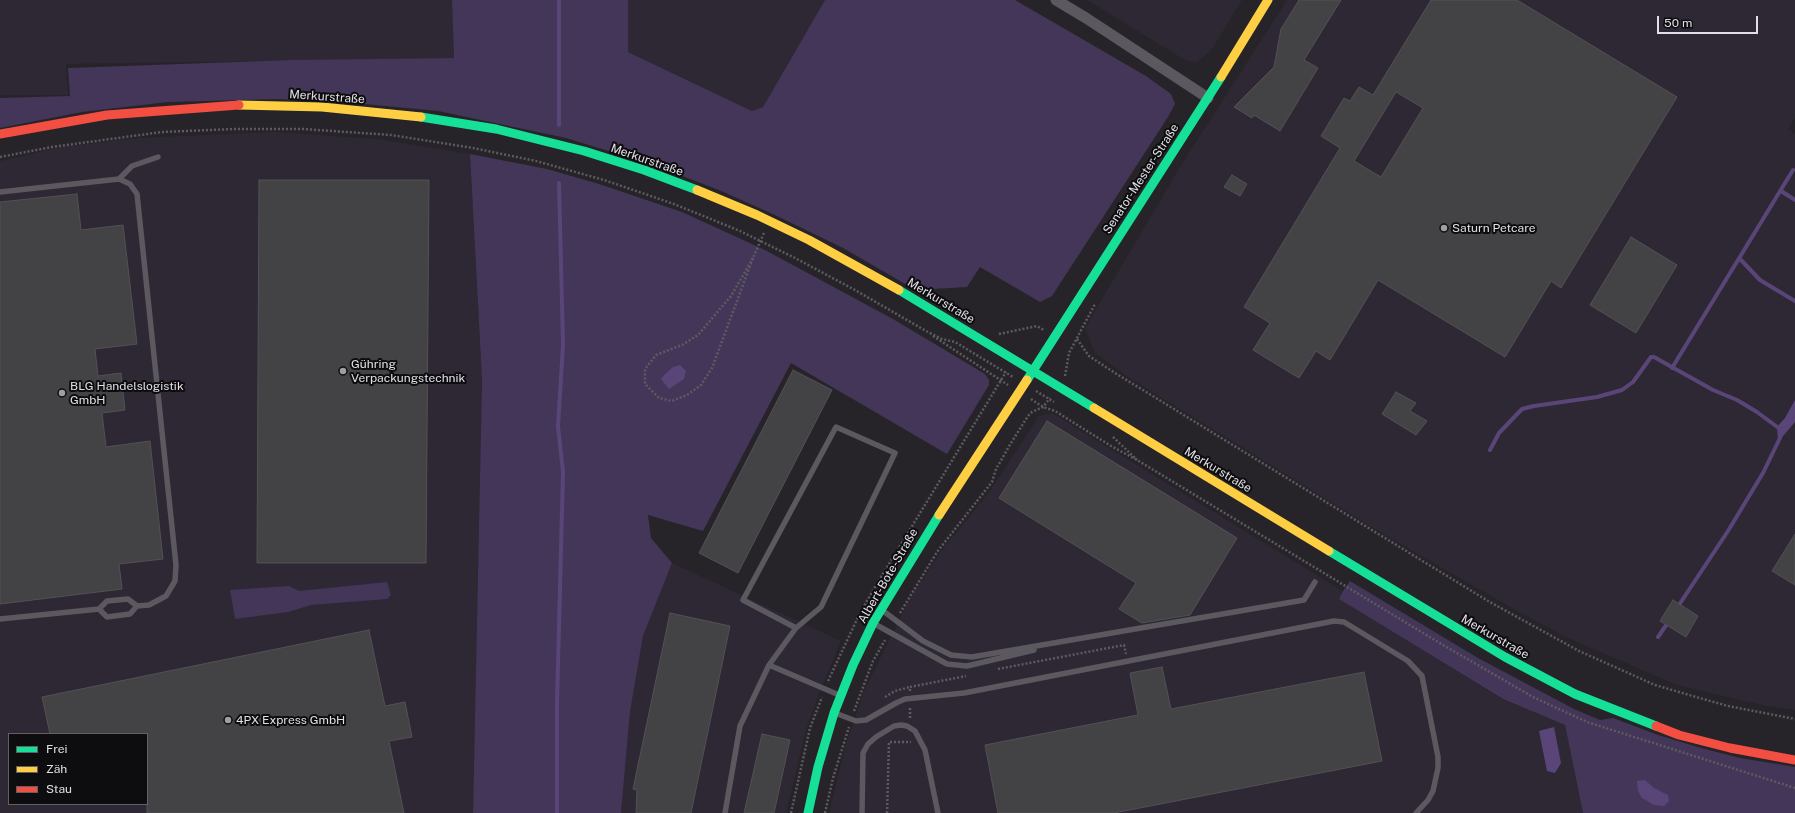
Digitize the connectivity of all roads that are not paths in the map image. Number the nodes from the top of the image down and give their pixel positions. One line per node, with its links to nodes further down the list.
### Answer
1 (1056, 0): 3 (street)
2 (1268, 0): 3 (street, Senator-Mester-Straße)
3 (1208, 98): 8 (street, Senator-Mester-Straße)
4 (0, 134): 8 (street, Merkurstraße)
5 (158, 157): 6 (lane)
6 (119, 179): 7 (lane); 10 (lane)
7 (0, 192)
8 (1033, 371): 12 (street, Albert-Bote-Straße); 20 (street, Merkurstraße)
9 (1315, 582): 16 (lane)
10 (137, 606): 11 (lane); 11 (lane)
11 (99, 609): 13 (lane)
12 (881, 610): 14 (street, Albert-Bote-Straße); 16 (lane)
13 (0, 619)
14 (873, 623): 16 (lane); 18 (street, Albert-Bote-Straße)
15 (796, 628): 15 (lane); 17 (lane)
16 (1083, 639)
17 (769, 666): 18 (lane); 21 (lane)
18 (841, 695): 19 (street, Albert-Bote-Straße)
19 (834, 713): 22 (street, Albert-Bote-Straße); 25 (lane)
20 (1795, 760)
21 (725, 813)
22 (808, 813)
23 (862, 813): 24 (lane)
24 (938, 813)
25 (1416, 813)

